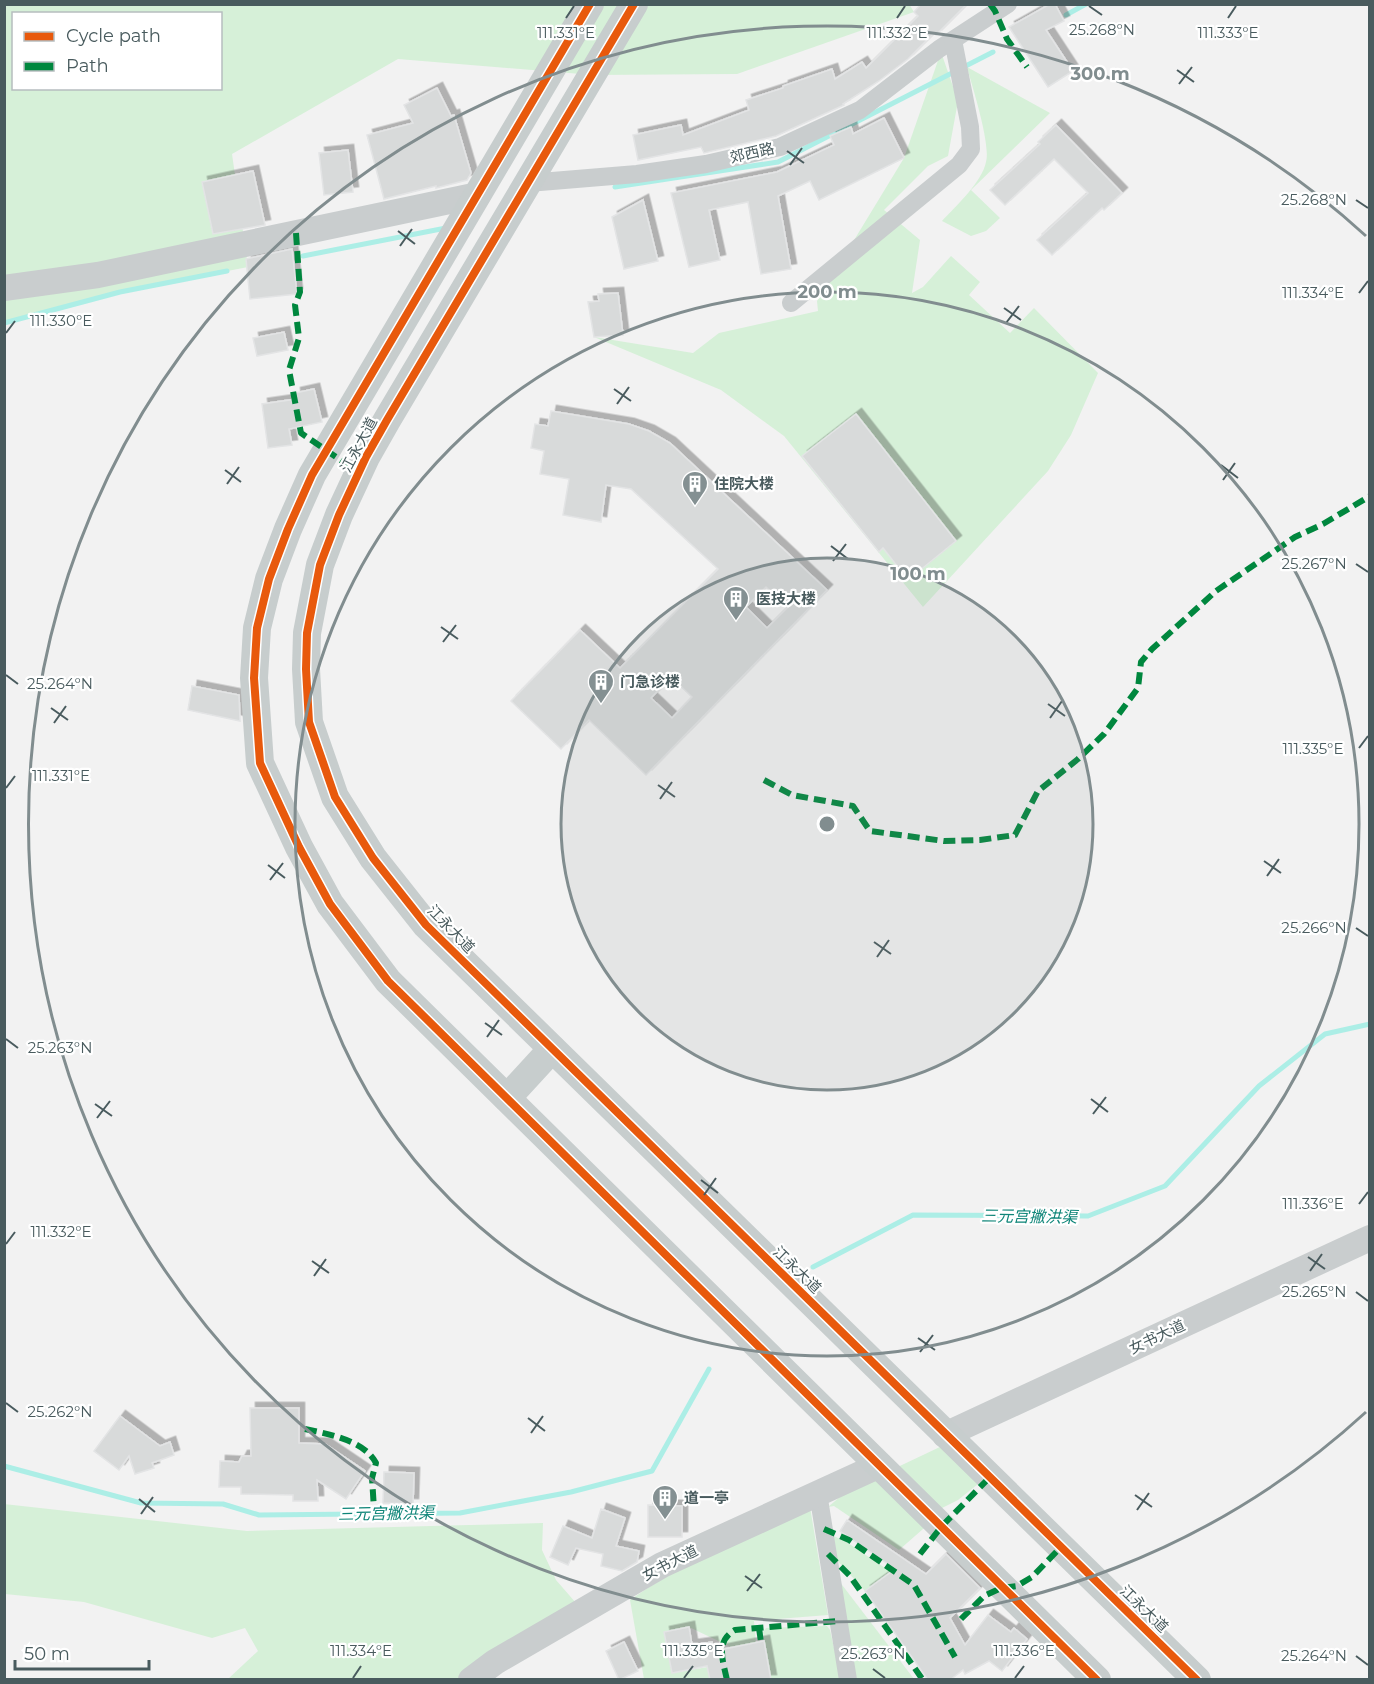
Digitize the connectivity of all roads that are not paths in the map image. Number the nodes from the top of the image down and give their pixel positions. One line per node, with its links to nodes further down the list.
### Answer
1 (590, 4): 6 (main road, 江永大道)
2 (634, 4): 5 (main road, 江永大道)
3 (1008, 4): 4 (street, 郊西路)
4 (953, 40): 5 (street, 郊西路); 8 (street)
5 (528, 183): 9 (main road, 江永大道)
6 (478, 195): 7 (main road); 10 (main road, 江永大道)
7 (4, 288)
8 (791, 303)
9 (552, 1049): 10 (main road); 12 (main road, 江永大道)
10 (507, 1098): 13 (main road, 江永大道)
11 (1370, 1238): 12 (main road, 女书大道)
12 (945, 1435): 18 (main road, 江永大道)
13 (880, 1465): 14 (main road, 女书大道); 17 (main road, 江永大道)
14 (818, 1494): 15 (main road, 女书大道); 16 (street)
15 (471, 1680)
16 (848, 1680)
17 (1097, 1680)
18 (1197, 1680)

